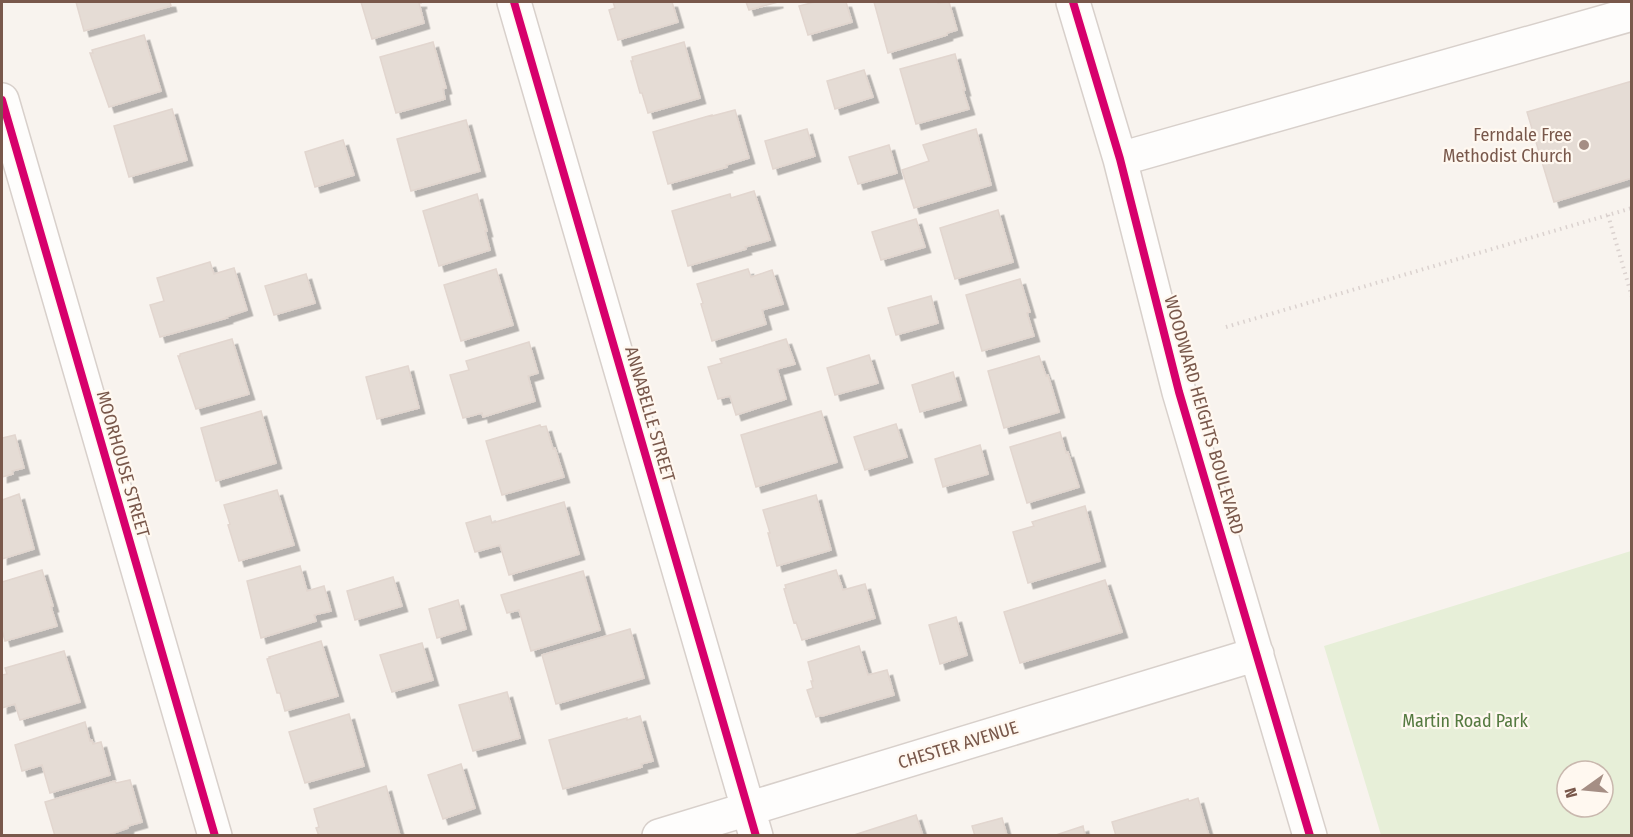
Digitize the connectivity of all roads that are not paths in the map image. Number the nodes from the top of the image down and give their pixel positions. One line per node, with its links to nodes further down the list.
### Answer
1 (514, 2): 7 (street, ANNABELLE STREET)
2 (1073, 2): 5 (street, WOODWARD HEIGHTS BOULEVARD)
3 (1632, 14): 5 (street)
4 (2, 100): 8 (street, MOORHOUSE STREET)
5 (1120, 159): 6 (street, WOODWARD HEIGHTS BOULEVARD)
6 (1257, 654): 7 (street, CHESTER AVENUE); 10 (street, WOODWARD HEIGHTS BOULEVARD)
7 (753, 822): 9 (street, CHESTER AVENUE)
8 (215, 836)
9 (659, 836)
10 (1310, 836)

